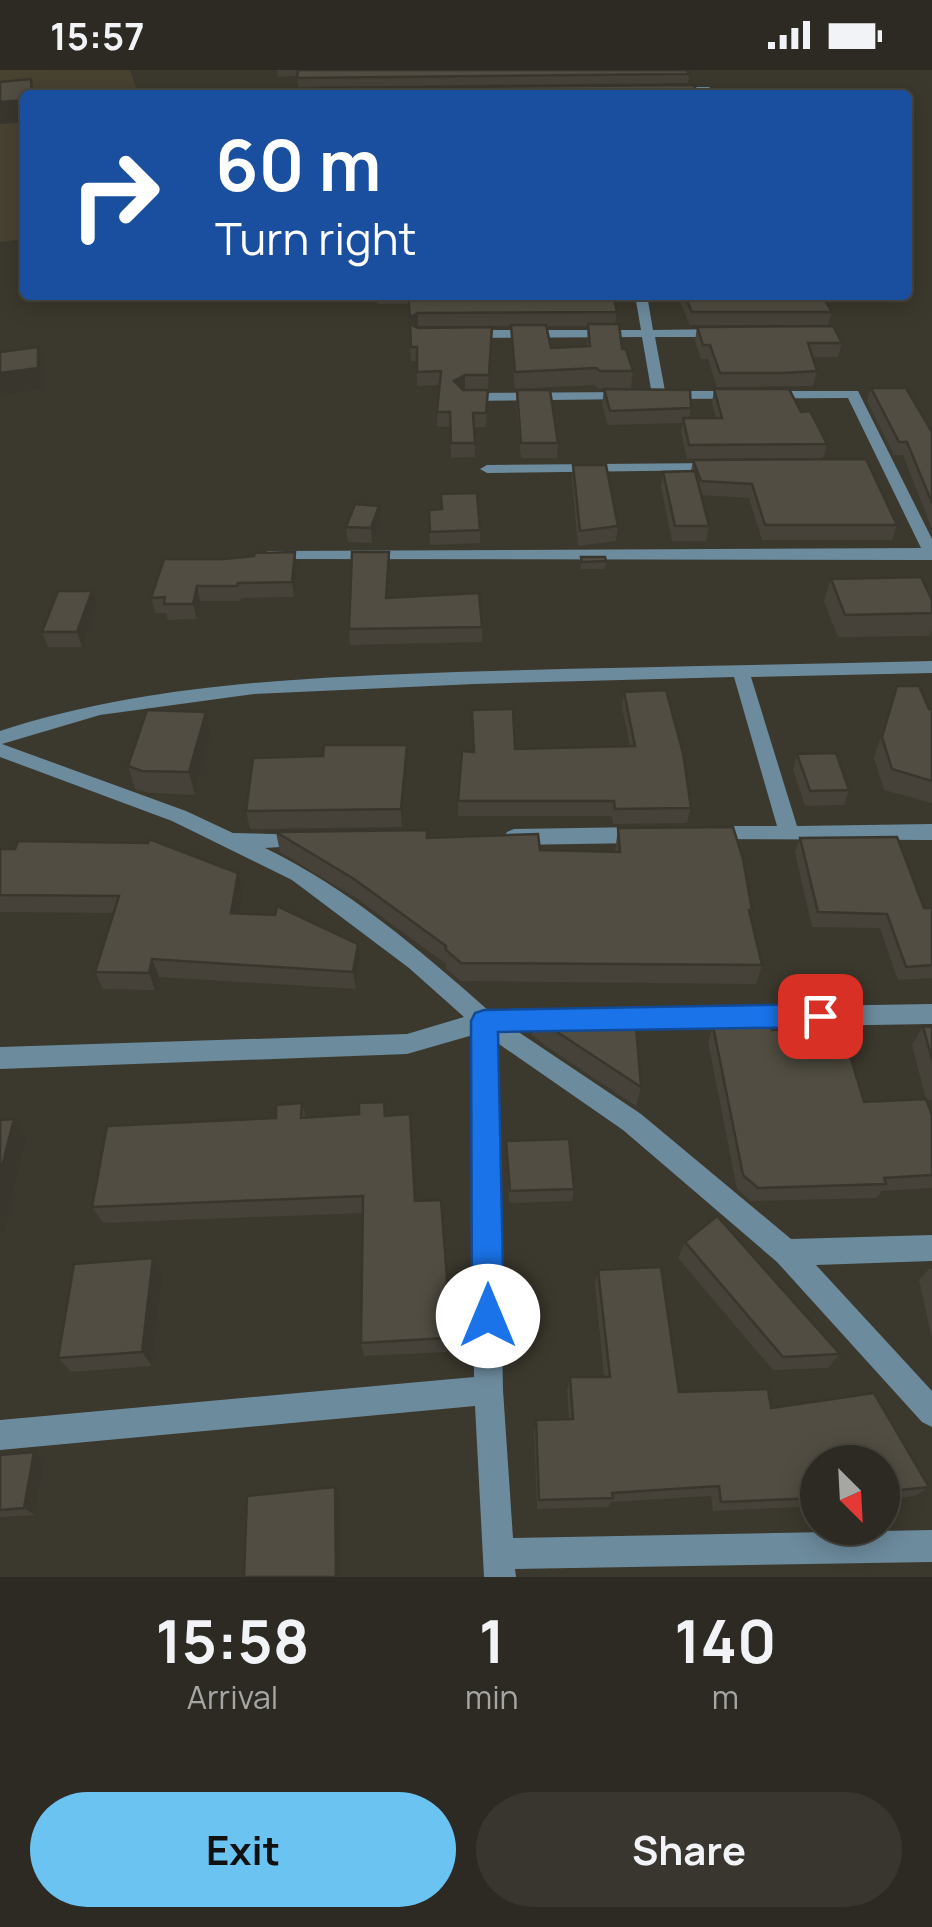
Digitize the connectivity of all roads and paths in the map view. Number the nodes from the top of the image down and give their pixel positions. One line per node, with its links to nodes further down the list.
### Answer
1 (709, 88): 2 (street)
2 (650, 90)
3 (642, 300): 4 (street)
4 (648, 333): 5 (street); 6 (street); 7 (street)
5 (742, 333)
6 (456, 334)
7 (659, 396): 8 (street); 10 (street)
8 (465, 397)
9 (869, 465): 10 (street)
10 (888, 465): 13 (street)
11 (735, 467): 12 (street)
12 (487, 469)
13 (932, 554): 14 (street)
14 (260, 556)
15 (932, 667): 16 (street)
16 (741, 671): 17 (street); 20 (street)
17 (0, 738)
18 (0, 750): 23 (street)
19 (932, 832): 20 (street)
20 (789, 833): 21 (street)
21 (490, 838)
22 (330, 840): 23 (street)
23 (231, 841): 25 (street)
24 (932, 1014): 25 (street)
25 (484, 1021): 26 (street); 28 (street); 29 (street)
26 (0, 1058)
27 (932, 1248): 28 (street)
28 (786, 1254): 30 (street)
29 (489, 1390): 31 (street); 33 (street)
30 (932, 1412)
31 (0, 1434)
32 (932, 1546): 33 (street)
33 (500, 1565)

